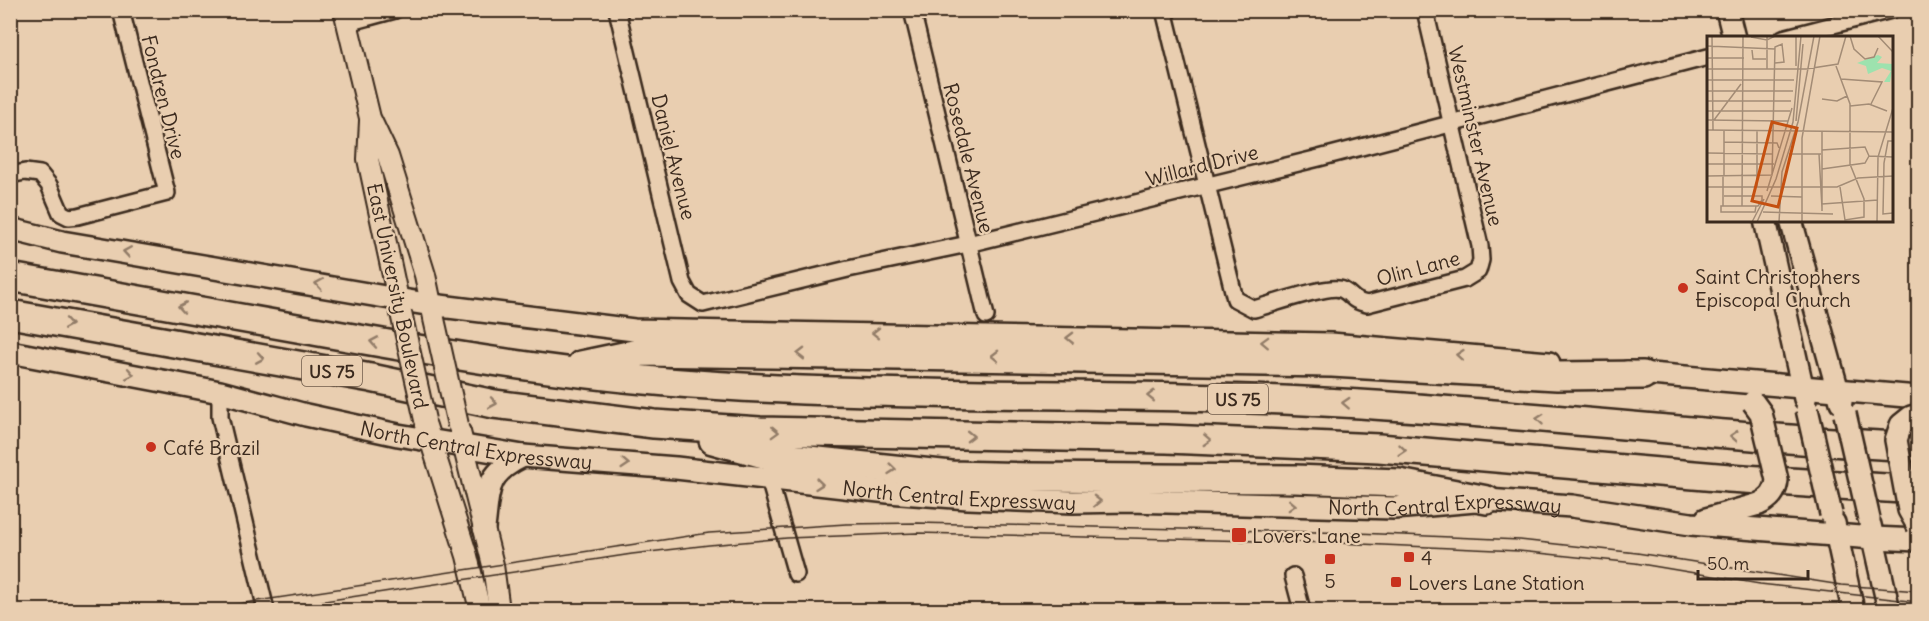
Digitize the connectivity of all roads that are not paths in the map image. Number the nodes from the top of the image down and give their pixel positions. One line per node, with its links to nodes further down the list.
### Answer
1 (121, 10): 15 (street, Fondren Drive)
2 (395, 10): 9 (street)
3 (617, 10): 23 (street, Daniel Avenue)
4 (912, 10): 20 (street, Rosedale Avenue)
5 (1164, 10): 16 (street)
6 (1425, 10): 14 (street, Westminster Avenue)
7 (1727, 10): 10 (main road)
8 (1891, 10): 11 (street)
9 (345, 17): 13 (street)
10 (1734, 36)
11 (1791, 36)
12 (1707, 57): 14 (street, Willard Drive)
13 (370, 118): 24 (street, East University Boulevard); 25 (street, East University Boulevard)
14 (1451, 123): 16 (street, Willard Drive); 21 (street, Westminster Avenue)
15 (10, 175)
16 (1207, 185): 20 (street, Willard Drive); 21 (street, Olin Lane)
17 (1765, 222): 32 (main road)
18 (1792, 222): 33 (main road)
19 (10, 230): 24 (main road, one-way to 19)
20 (968, 244): 23 (street, Willard Drive); 27 (street, Rosedale Avenue)
21 (1478, 272)
22 (10, 276): 29 (highway, US 75, one-way to 22)
23 (703, 303)
24 (399, 306): 25 (main road); 38 (street, East University Boulevard, bridge)
25 (433, 312): 30 (main road, one-way to 25); 39 (street, East University Boulevard, bridge)
26 (10, 314): 37 (highway, US 75, one-way to 37)
27 (986, 316)
28 (10, 352): 34 (main road, North Central Expressway, one-way to 34)
29 (556, 370): 30 (highway, one-way to 29); 40 (highway, US 75, one-way to 29)
30 (1643, 375): 31 (main road)
31 (1724, 380): 32 (main road); 45 (main road, bridge)
32 (1802, 387): 33 (main road); 49 (main road, bridge)
33 (1838, 389): 35 (main road); 48 (main road, bridge)
34 (220, 392): 38 (main road, North Central Expressway); 53 (street)
35 (1918, 397)
36 (1918, 415): 46 (main road, bridge)
37 (654, 424): 43 (highway, US 75, one-way to 43); 44 (highway, one-way to 44)
38 (430, 440): 39 (main road, North Central Expressway); 54 (street, East University Boulevard)
39 (463, 446): 41 (main road, North Central Expressway); 47 (street, East University Boulevard)
40 (1918, 447)
41 (523, 456): 42 (main road, North Central Expressway, one-way to 42); 47 (main road)
42 (769, 479): 44 (main road, North Central Expressway, one-way to 44); 51 (street)
43 (1918, 490)
44 (1487, 500): 45 (main road, North Central Expressway)
45 (1691, 524): 49 (main road, North Central Expressway)
46 (1918, 526)
47 (484, 528): 55 (street, East University Boulevard)
48 (1871, 529): 49 (main road, North Central Expressway); 50 (main road, North Central Expressway); 58 (main road)
49 (1837, 534): 57 (main road)
50 (1918, 540)
51 (796, 574)
52 (1293, 576): 56 (street)
53 (266, 610)
54 (480, 610)
55 (499, 610)
56 (1302, 610)
57 (1853, 610)
58 (1889, 610)

